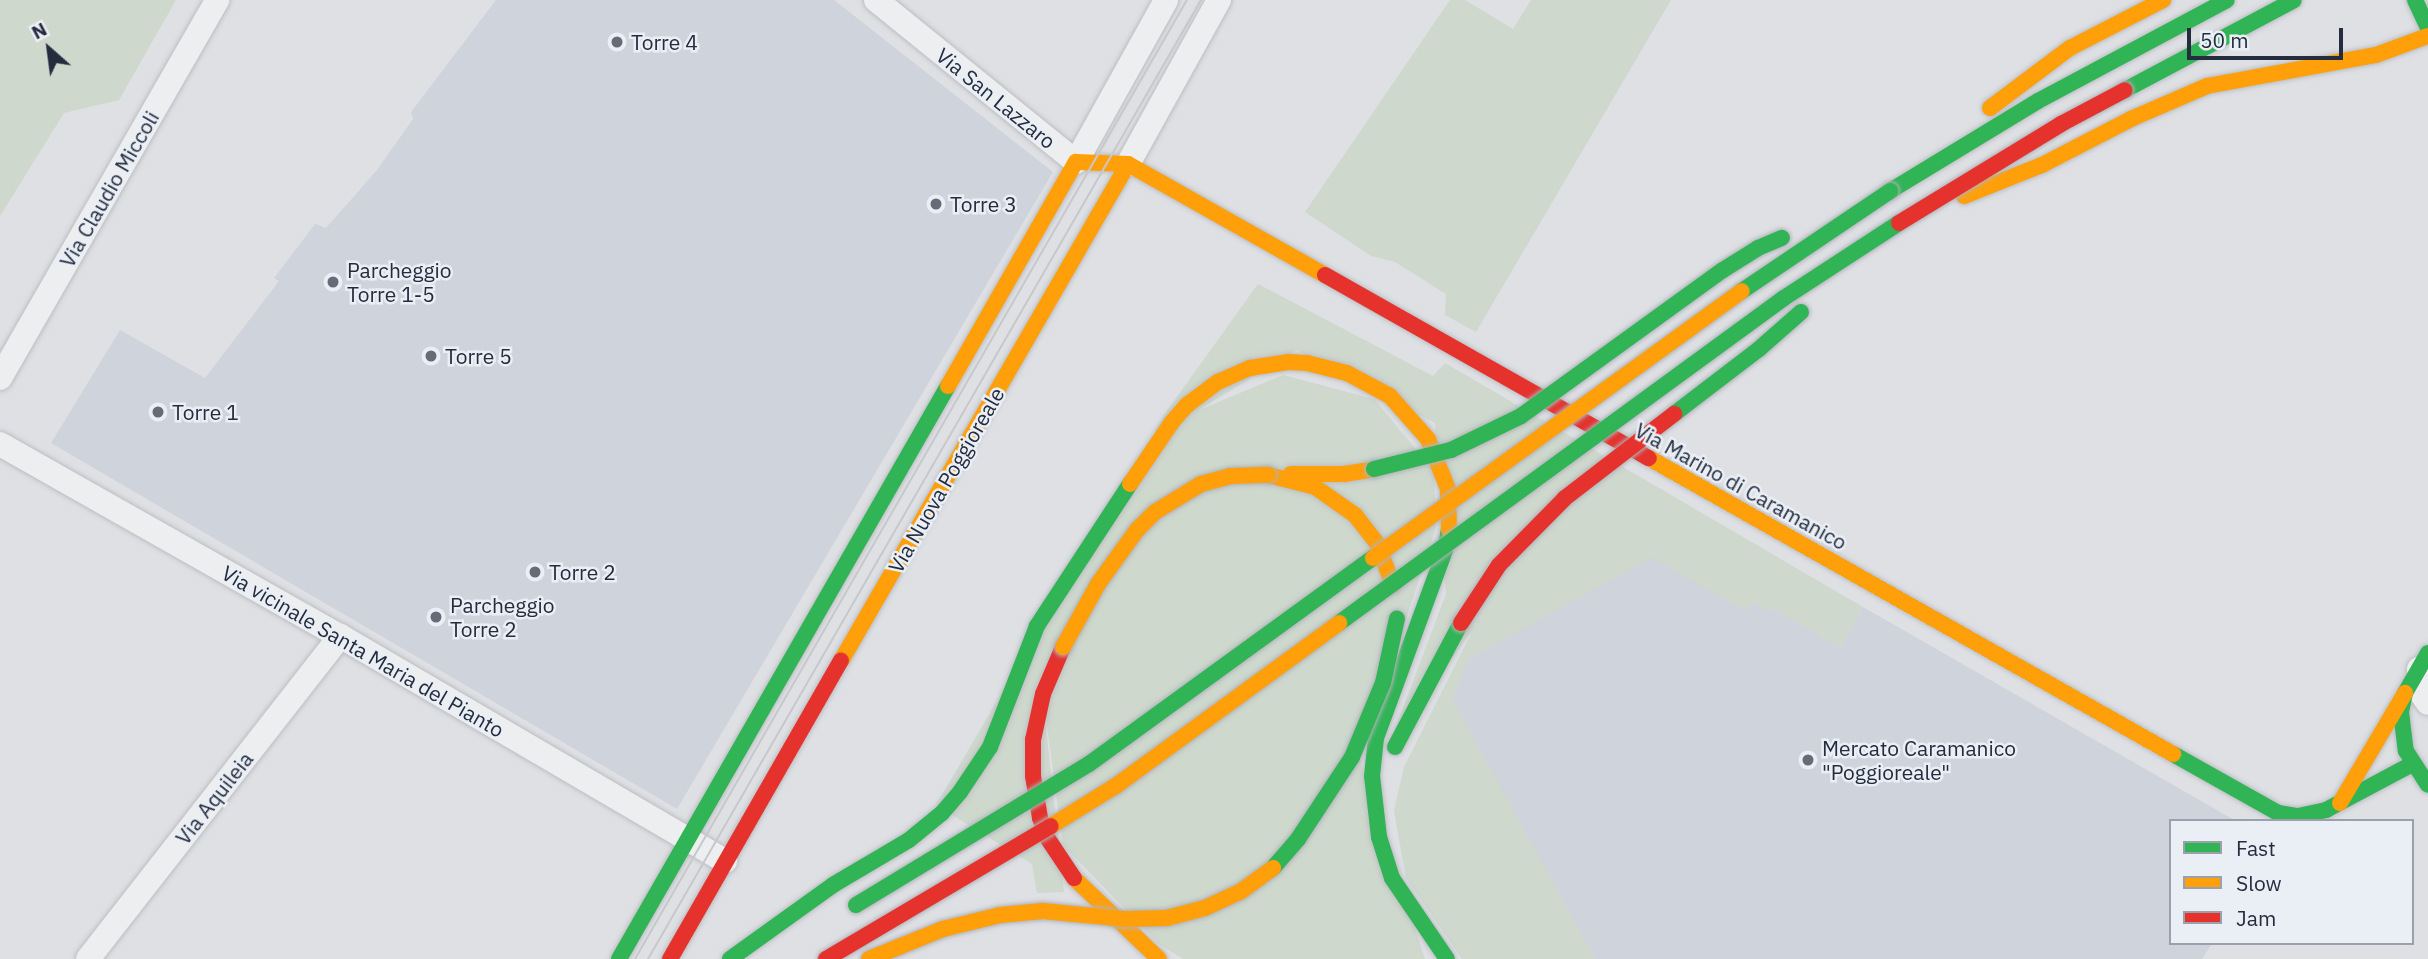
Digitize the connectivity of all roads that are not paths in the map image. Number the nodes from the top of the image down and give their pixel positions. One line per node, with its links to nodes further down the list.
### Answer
1 (217, 0): 15 (street, Via Claudio Miccoli)
2 (876, 0): 11 (street, Via San Lazzaro)
3 (1166, 0): 11 (street)
4 (1219, 0): 12 (street, Via Nuova Poggioreale)
5 (2162, 0): 13 (main road)
6 (2227, 0): 13 (main road)
7 (2294, 0): 14 (main road, bridge)
8 (2415, 0): 9 (main road)
9 (2428, 27)
10 (2428, 36): 14 (main road, bridge)
11 (1076, 162): 12 (main road, Via San Lazzaro); 26 (main road)
12 (1128, 164): 24 (main road, Via Marino di Caramanico); 27 (main road, Via Nuova Poggioreale)
13 (1890, 191): 17 (main road, bridge); 28 (main road, bridge)
14 (1904, 220): 25 (main road, bridge); 35 (main road, bridge)
15 (0, 378)
16 (0, 444): 18 (street, Via vicinale Santa Maria del Pianto)
17 (1268, 475): 36 (main road, bridge); 37 (main road, bridge)
18 (340, 636): 26 (street, Via vicinale Santa Maria del Pianto); 30 (street, Via Aquileia)
19 (2423, 661): 20 (street)
20 (2417, 698): 22 (main road); 24 (main road)
21 (2425, 753): 22 (main road, Via Marino di Caramanico)
22 (2412, 764): 23 (main road); 24 (main road, Via Marino di Caramanico)
23 (2428, 785)
24 (2340, 803)
25 (1380, 837): 33 (main road); 38 (main road)
26 (686, 839): 27 (street, Via vicinale Santa Maria del Pianto); 31 (main road)
27 (725, 861): 32 (main road, Via Nuova Poggioreale)
28 (844, 911)
29 (784, 942): 34 (main road)
30 (88, 959)
31 (619, 959)
32 (670, 959)
33 (730, 959)
34 (751, 959)
35 (825, 959)
36 (869, 959)
37 (1160, 959)
38 (1447, 959)

